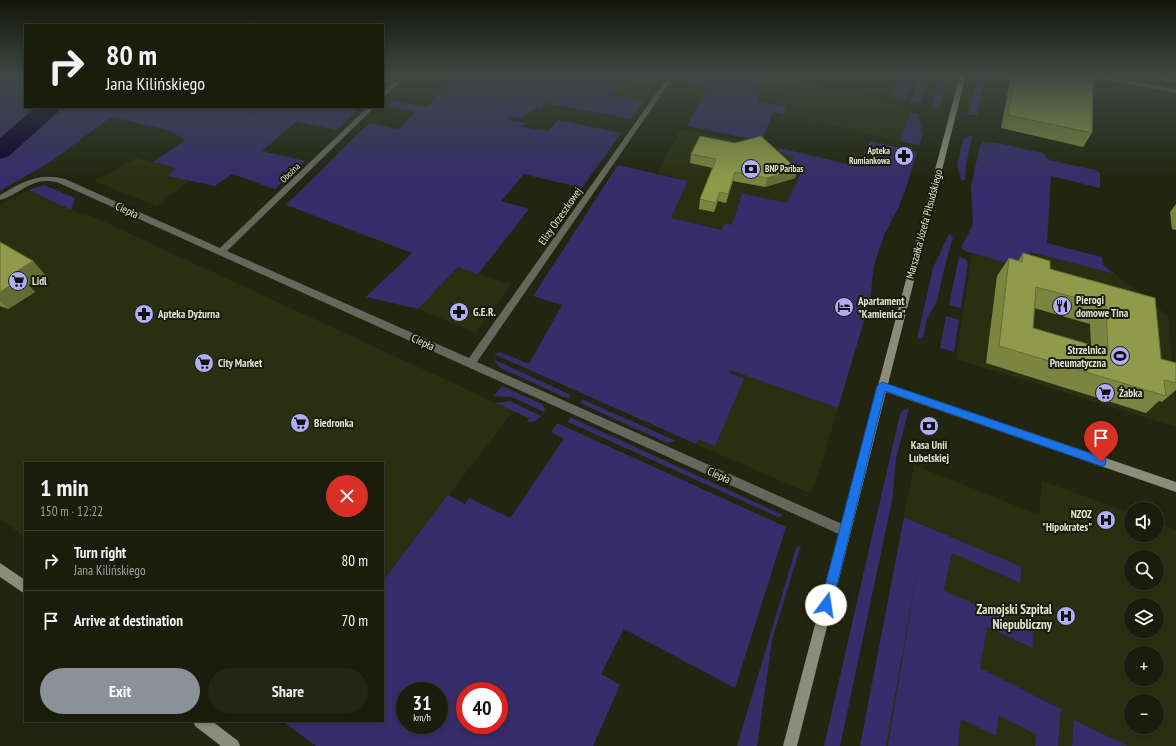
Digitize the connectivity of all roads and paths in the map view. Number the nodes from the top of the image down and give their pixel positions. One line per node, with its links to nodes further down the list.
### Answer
1 (369, 110): 5 (street, Oboźna)
2 (648, 110): 6 (street, Elizy Orzeszkowej)
3 (954, 110): 7 (street, Marszałka Józefa Piłsudskiego)
4 (0, 198): 5 (street, Ciepła)
5 (221, 252): 6 (street, Ciepła)
6 (471, 363): 9 (street, Ciepła)
7 (882, 386): 8 (street); 9 (street, Marszałka Józefa Piłsudskiego)
8 (1176, 488)
9 (845, 531): 14 (street, Marszałka Józefa Piłsudskiego)
10 (0, 570): 11 (street)
11 (24, 587)
12 (201, 722): 13 (street)
13 (233, 746)
14 (790, 746)

